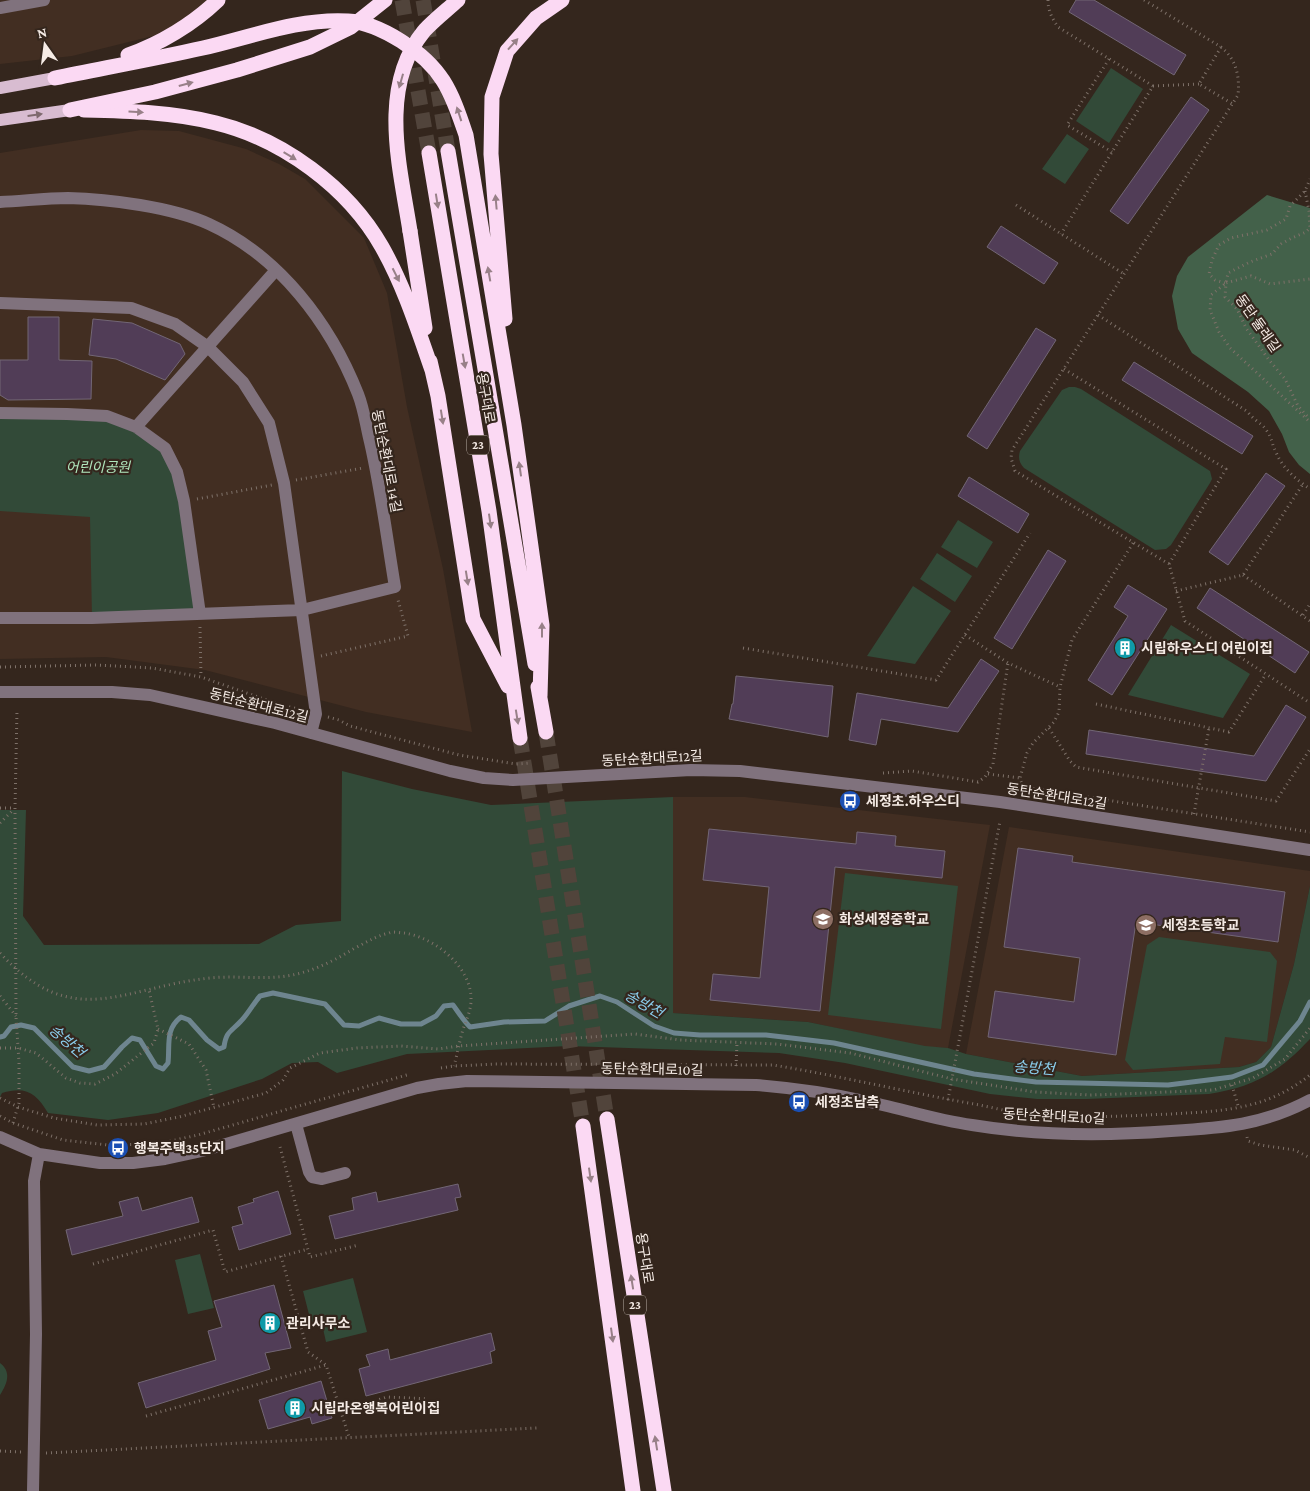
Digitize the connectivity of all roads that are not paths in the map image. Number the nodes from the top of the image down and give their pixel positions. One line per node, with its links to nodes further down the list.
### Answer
1 (44, 0): 6 (street)
2 (218, 0): 8 (highway)
3 (385, 0): 10 (highway, one-way to 3, bridge)
4 (458, 0): 18 (highway, one-way to 18, bridge)
5 (562, 0): 20 (highway, one-way to 5)
6 (17, 3): 7 (street)
7 (0, 8)
8 (54, 78): 9 (main road); 20 (highway, one-way to 8)
9 (0, 88)
10 (70, 110): 11 (main road, one-way to 10); 18 (highway, one-way to 18)
11 (0, 120)
12 (448, 151): 27 (highway, 용구대로 / 23)
13 (429, 153): 26 (highway, 용구대로 / 23, one-way to 26)
14 (0, 202): 15 (street, 동탄순환대로 14길)
15 (276, 270): 17 (street); 22 (street, 동탄순환대로 14길)
16 (0, 303): 17 (street)
17 (208, 347): 21 (street); 22 (street)
18 (432, 370): 26 (highway, one-way to 26)
19 (0, 413): 21 (street)
20 (514, 425): 27 (highway, one-way to 20)
21 (136, 427): 23 (street)
22 (302, 610): 23 (street); 29 (street)
23 (200, 614): 24 (street)
24 (0, 618)
25 (0, 692): 29 (street, 동탄순환대로12길)
26 (514, 696): 30 (highway, 용구대로 / 23, one-way to 30)
27 (540, 696): 28 (highway, 용구대로 / 23)
28 (546, 732)
29 (311, 733): 31 (street, 동탄순환대로12길)
30 (520, 738)
31 (1310, 850)
32 (1310, 1100): 34 (street, 동탄순환대로10길)
33 (607, 1119): 41 (highway, 용구대로 / 23, one-way to 33)
34 (296, 1124): 37 (street, 동탄순환대로10길); 38 (street)
35 (583, 1126): 40 (highway, 23, one-way to 40)
36 (0, 1137): 37 (street, 동탄순환대로10길)
37 (39, 1154): 39 (street)
38 (346, 1173)
39 (33, 1491)
40 (633, 1491)
41 (664, 1491)

